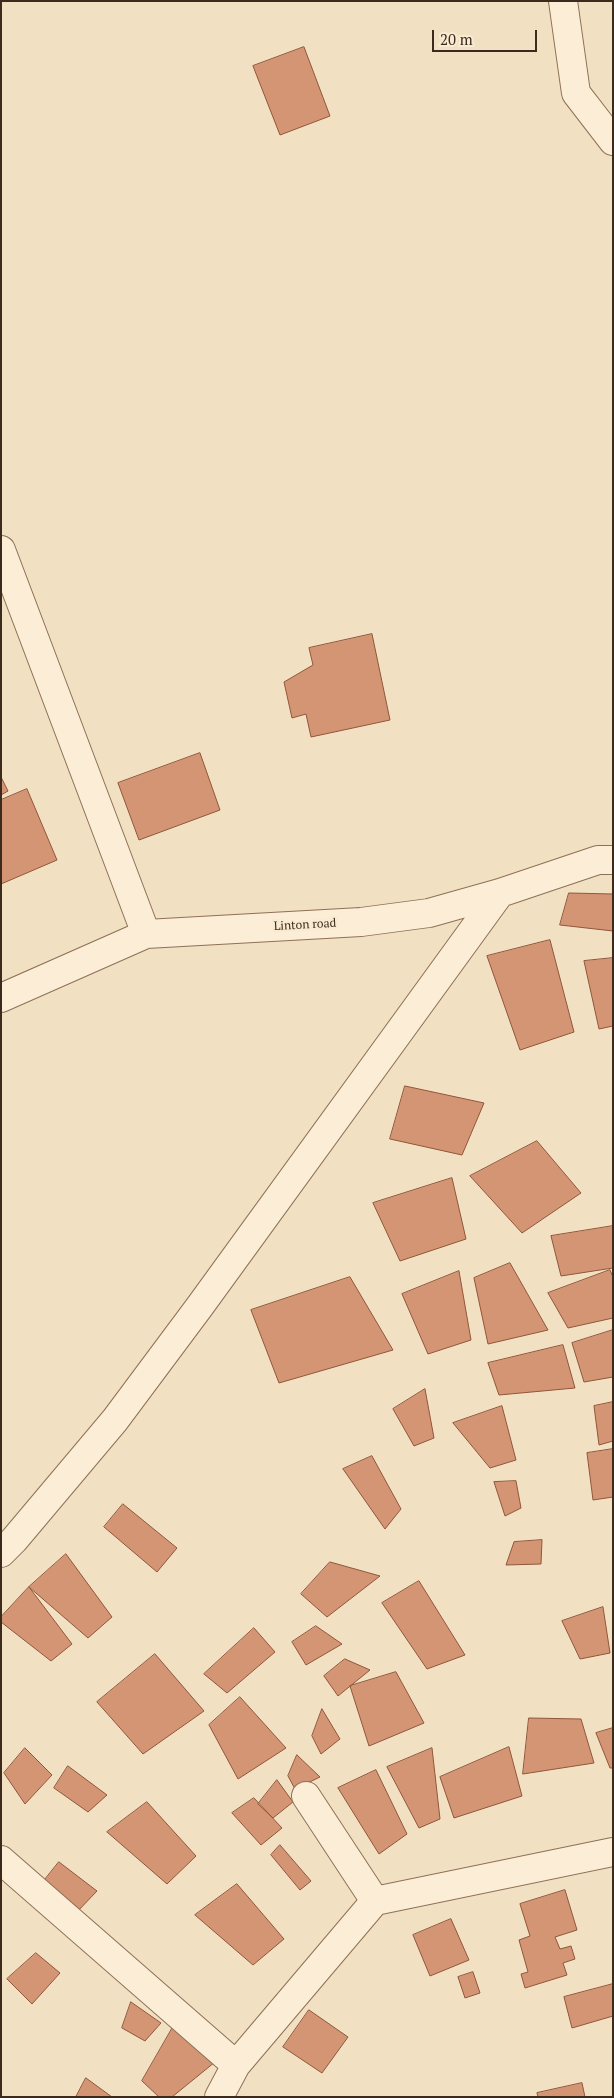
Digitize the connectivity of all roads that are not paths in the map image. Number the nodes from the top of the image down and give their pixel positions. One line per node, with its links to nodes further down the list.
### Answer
1 (563, 1): 2 (street)
2 (613, 141)
3 (1, 550): 6 (street)
4 (613, 860): 5 (street, Linton road)
5 (500, 893): 6 (street, Linton road); 8 (street)
6 (146, 934): 7 (street, Linton road)
7 (1, 998)
8 (1, 1553)
9 (306, 1796): 12 (street)
10 (613, 1852): 12 (street)
11 (1, 1860): 13 (street)
12 (376, 1900): 13 (street)
13 (236, 2065): 14 (street)
14 (219, 2097)

